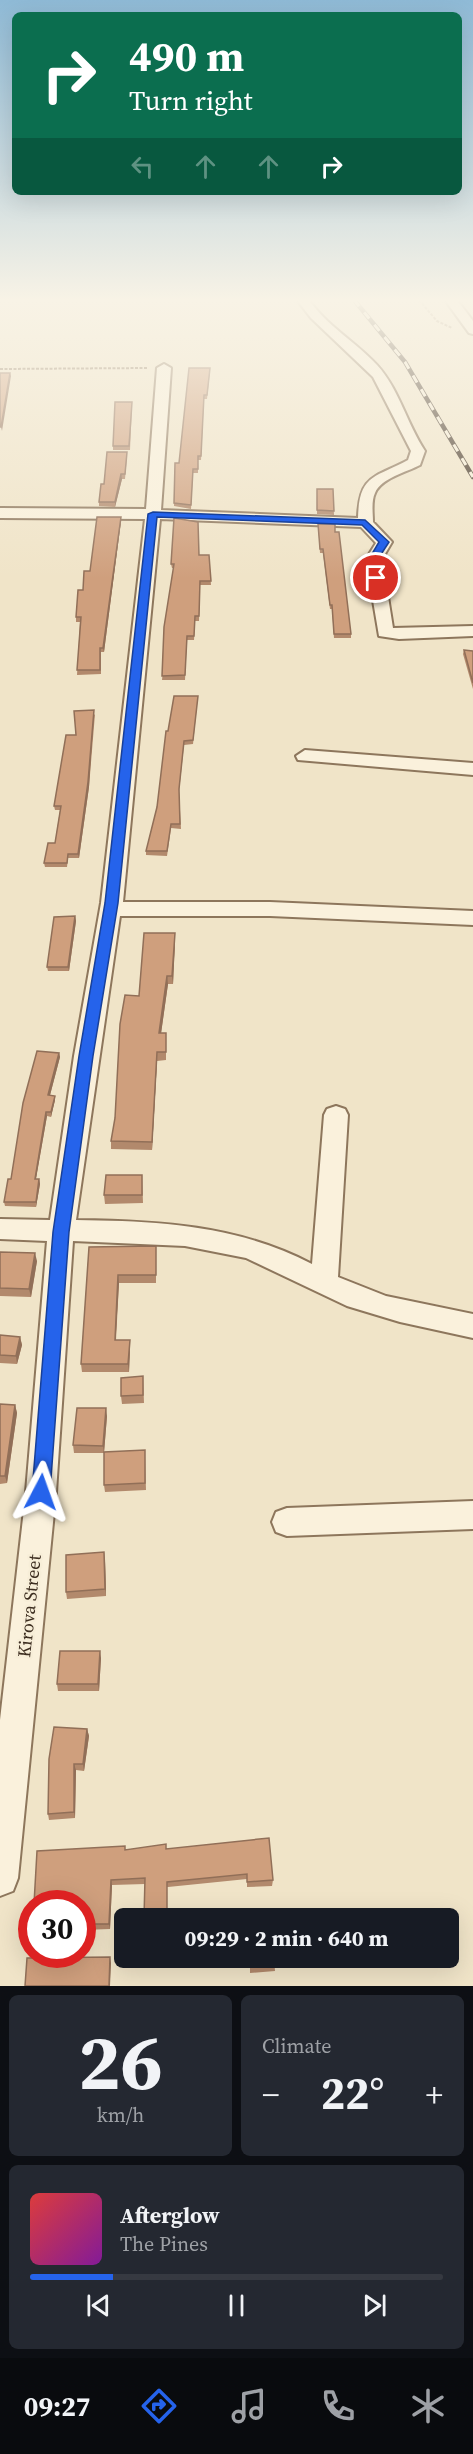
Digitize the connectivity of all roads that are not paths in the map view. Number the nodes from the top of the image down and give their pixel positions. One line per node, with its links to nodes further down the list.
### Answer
1 (162, 393): 4 (street, Kirova Street)
2 (386, 393): 5 (street)
3 (0, 513): 4 (street)
4 (153, 514): 5 (street); 9 (street, Kirova Street)
5 (365, 523): 6 (street)
6 (473, 631)
7 (305, 756): 8 (street)
8 (473, 769)
9 (111, 909): 10 (street); 13 (street, Kirova Street)
10 (473, 918)
11 (336, 1115): 14 (street)
12 (0, 1229): 13 (street)
13 (61, 1232): 14 (street); 18 (street, Kirova Street)
14 (324, 1283): 15 (street)
15 (473, 1326)
16 (473, 1515): 17 (street)
17 (287, 1522)
18 (0, 1878)

